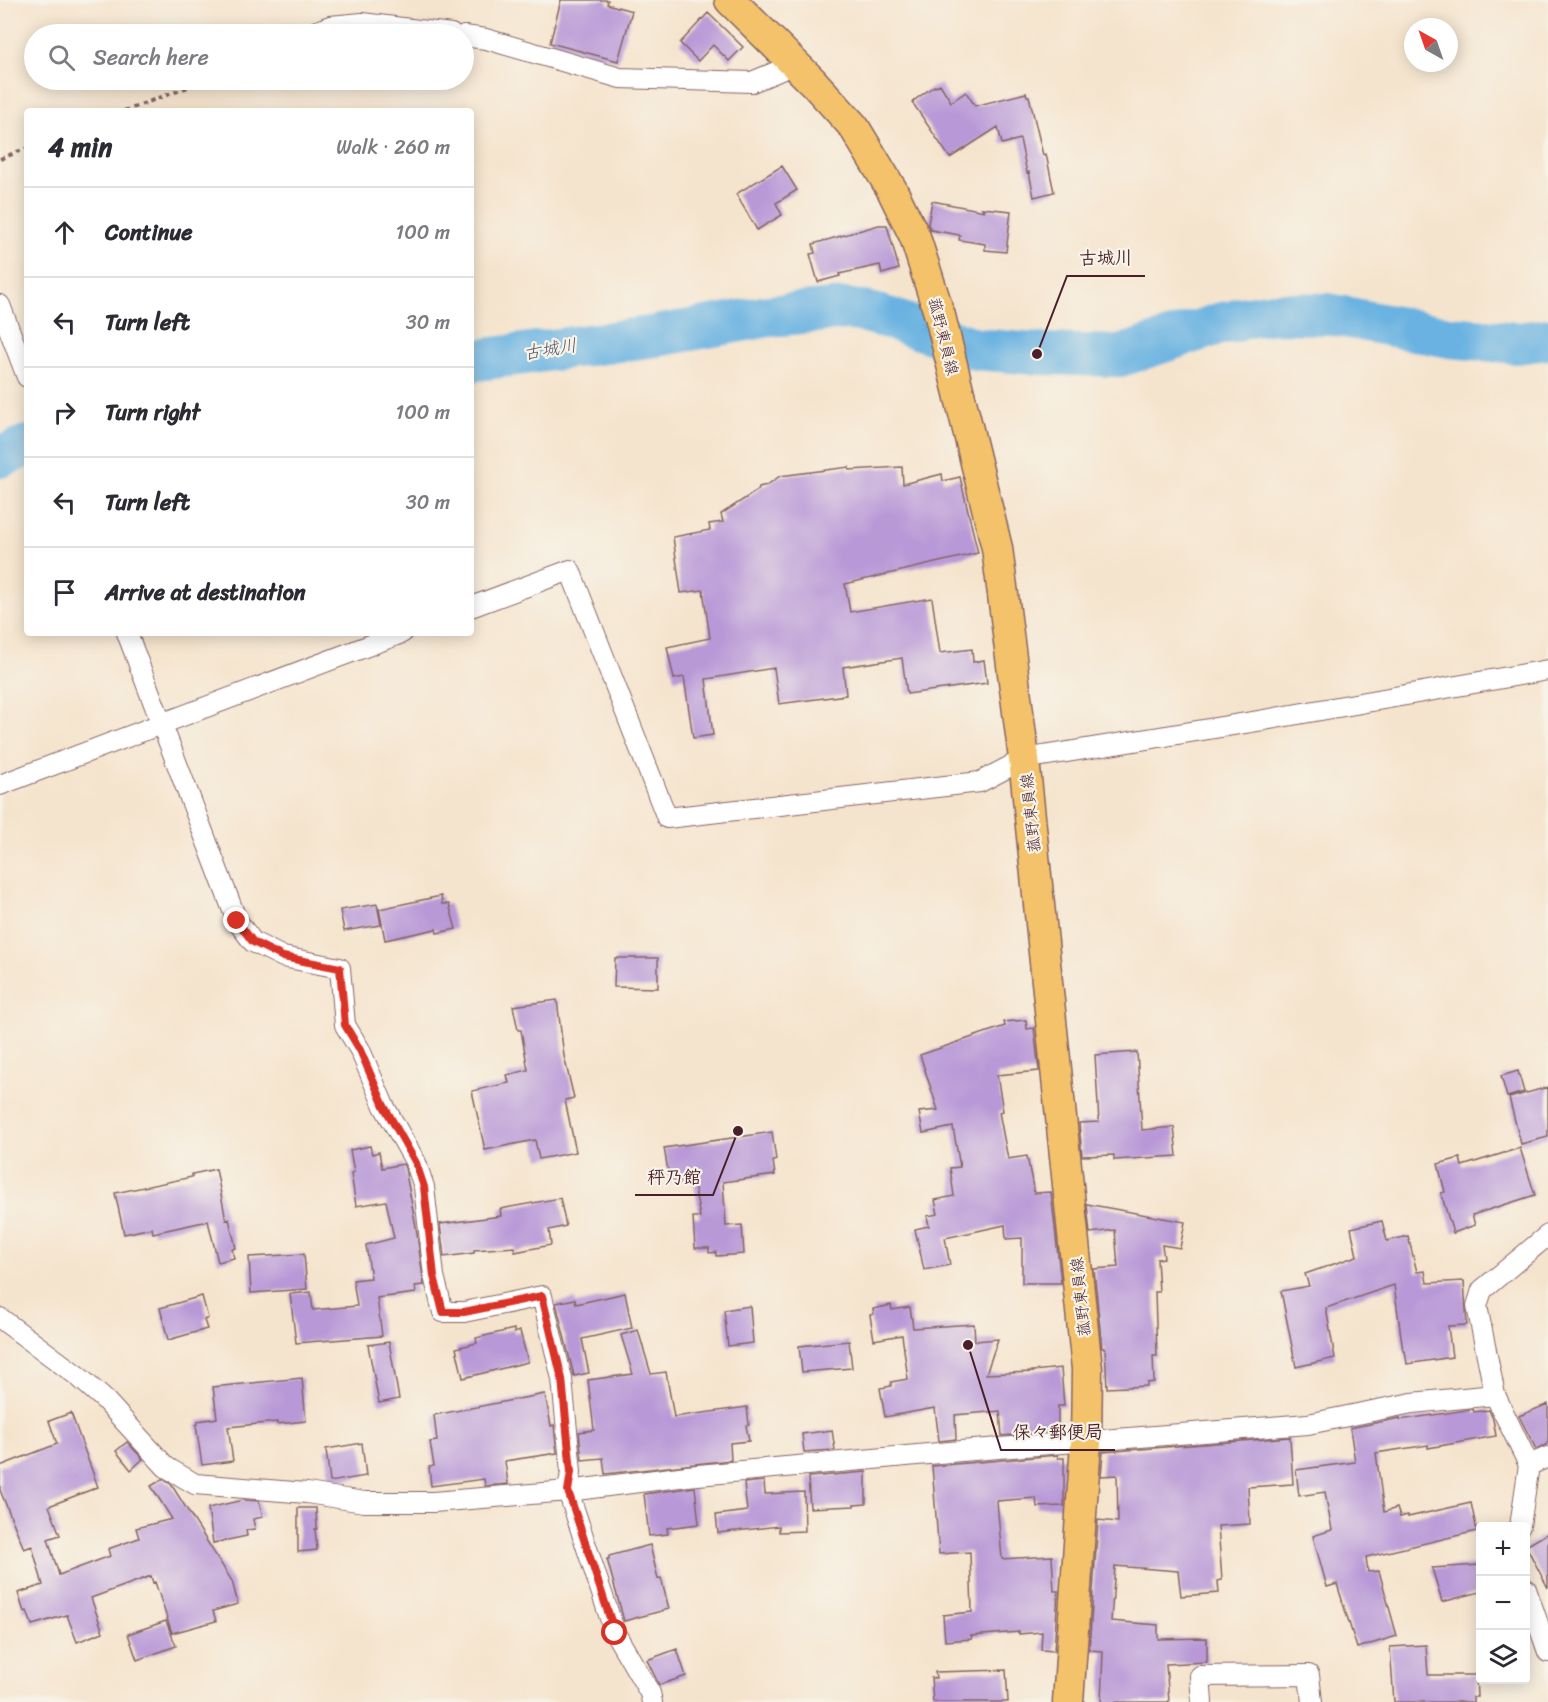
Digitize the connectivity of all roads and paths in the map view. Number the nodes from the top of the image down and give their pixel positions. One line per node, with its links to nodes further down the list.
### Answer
1 (730, 0): 5 (main road, 菰野東員線)
2 (354, 24): 3 (street)
3 (370, 24)
4 (474, 37): 5 (street)
5 (795, 64): 17 (main road, 菰野東員線)
6 (180, 90): 7 (path)
7 (132, 108)
8 (24, 149): 9 (path)
9 (0, 159)
10 (0, 305): 11 (street)
11 (24, 369)
12 (474, 606): 17 (street)
13 (128, 636): 16 (street)
14 (394, 636): 16 (street)
15 (1548, 670): 17 (street)
16 (163, 723): 18 (street); 25 (street)
17 (1024, 759): 22 (main road, 菰野東員線)
18 (0, 785)
19 (1548, 1235): 21 (street)
20 (0, 1318): 25 (street)
21 (1495, 1395): 22 (street); 24 (street)
22 (1086, 1443): 25 (street); 30 (main road, 菰野東員線)
23 (1548, 1457): 24 (street)
24 (1528, 1465): 26 (street)
25 (568, 1491): 29 (street)
26 (1521, 1522)
27 (1530, 1600): 28 (street)
28 (1548, 1652)
29 (652, 1702)
30 (1068, 1702)
31 (1202, 1702): 32 (street)
32 (1312, 1702)

